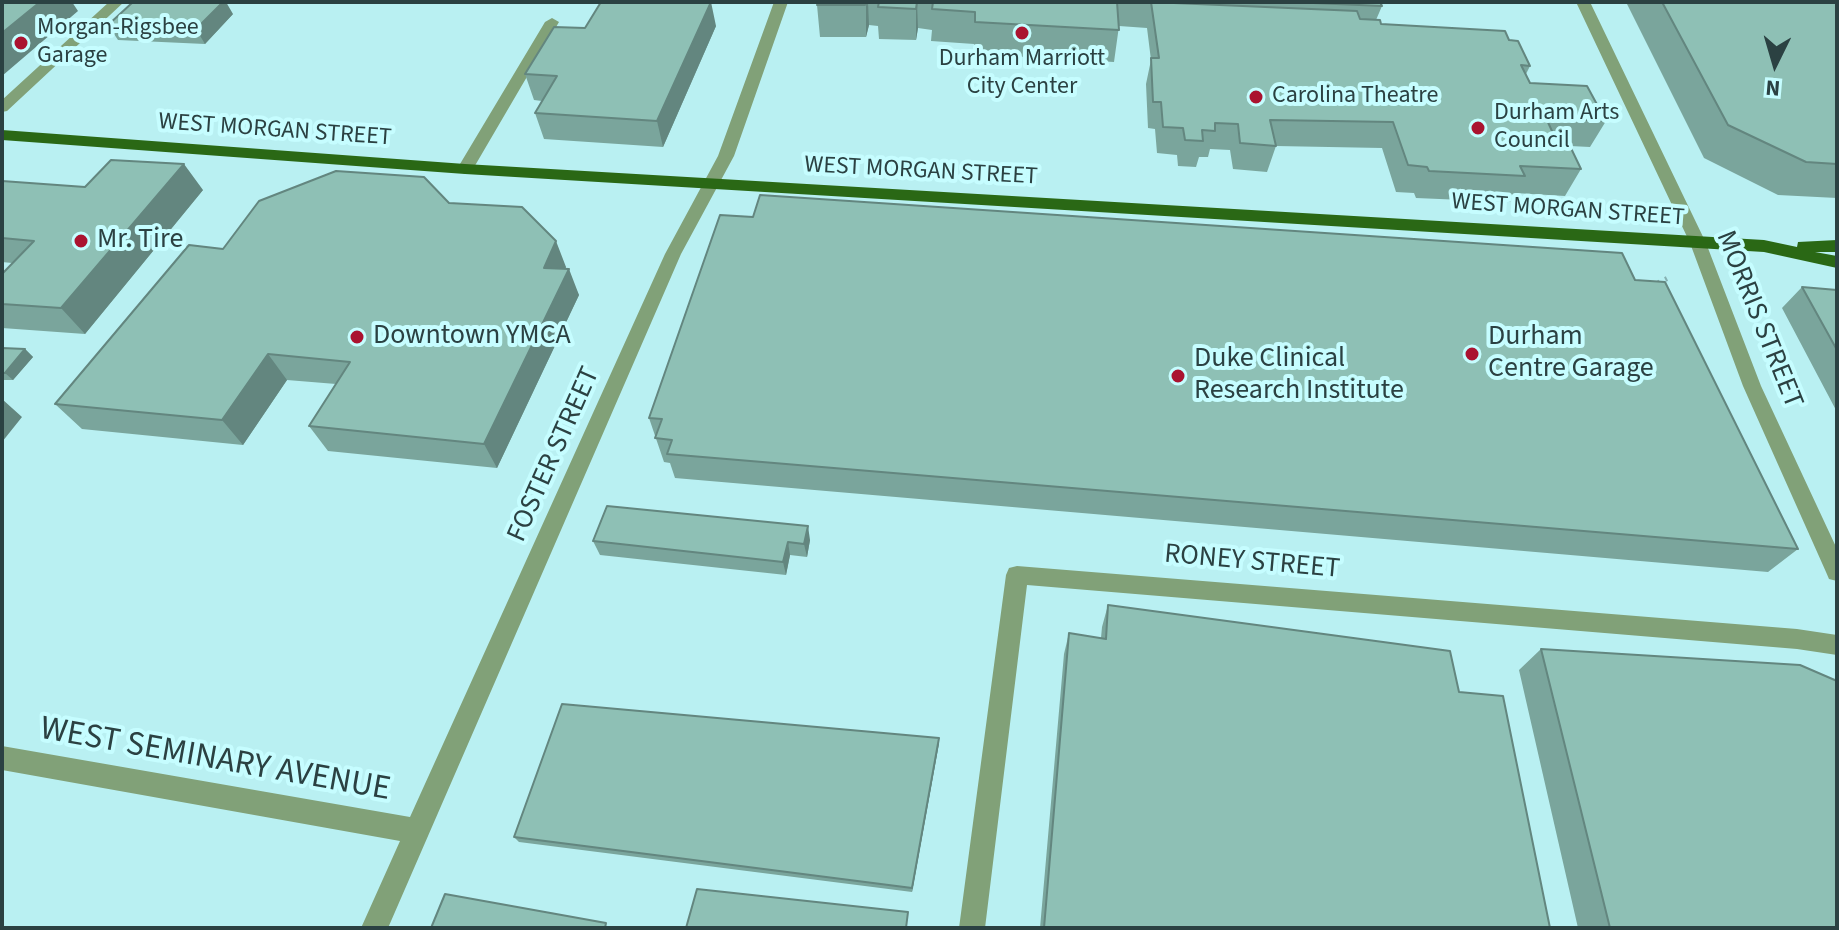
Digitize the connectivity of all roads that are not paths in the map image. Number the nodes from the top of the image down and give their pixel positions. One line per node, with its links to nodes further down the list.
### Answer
1 (117, 2): 5 (street)
2 (781, 2): 8 (street, FOSTER STREET)
3 (1583, 2): 9 (street, MORRIS STREET)
4 (552, 22): 7 (street)
5 (2, 108)
6 (2, 135): 7 (main road, WEST MORGAN STREET)
7 (465, 169): 8 (main road, WEST MORGAN STREET)
8 (712, 184): 9 (main road, WEST MORGAN STREET); 17 (street, FOSTER STREET)
9 (1698, 243): 10 (main road, WEST MORGAN STREET); 13 (street, MORRIS STREET)
10 (1764, 246): 11 (main road); 12 (main road, WEST MORGAN STREET)
11 (1837, 246)
12 (1837, 262)
13 (1828, 535): 14 (street, MORRIS STREET)
14 (1837, 572)
15 (1837, 645): 19 (street, RONEY STREET)
16 (2, 758): 17 (street, WEST SEMINARY AVENUE)
17 (417, 831): 18 (street, FOSTER STREET)
18 (374, 928)
19 (972, 928)

